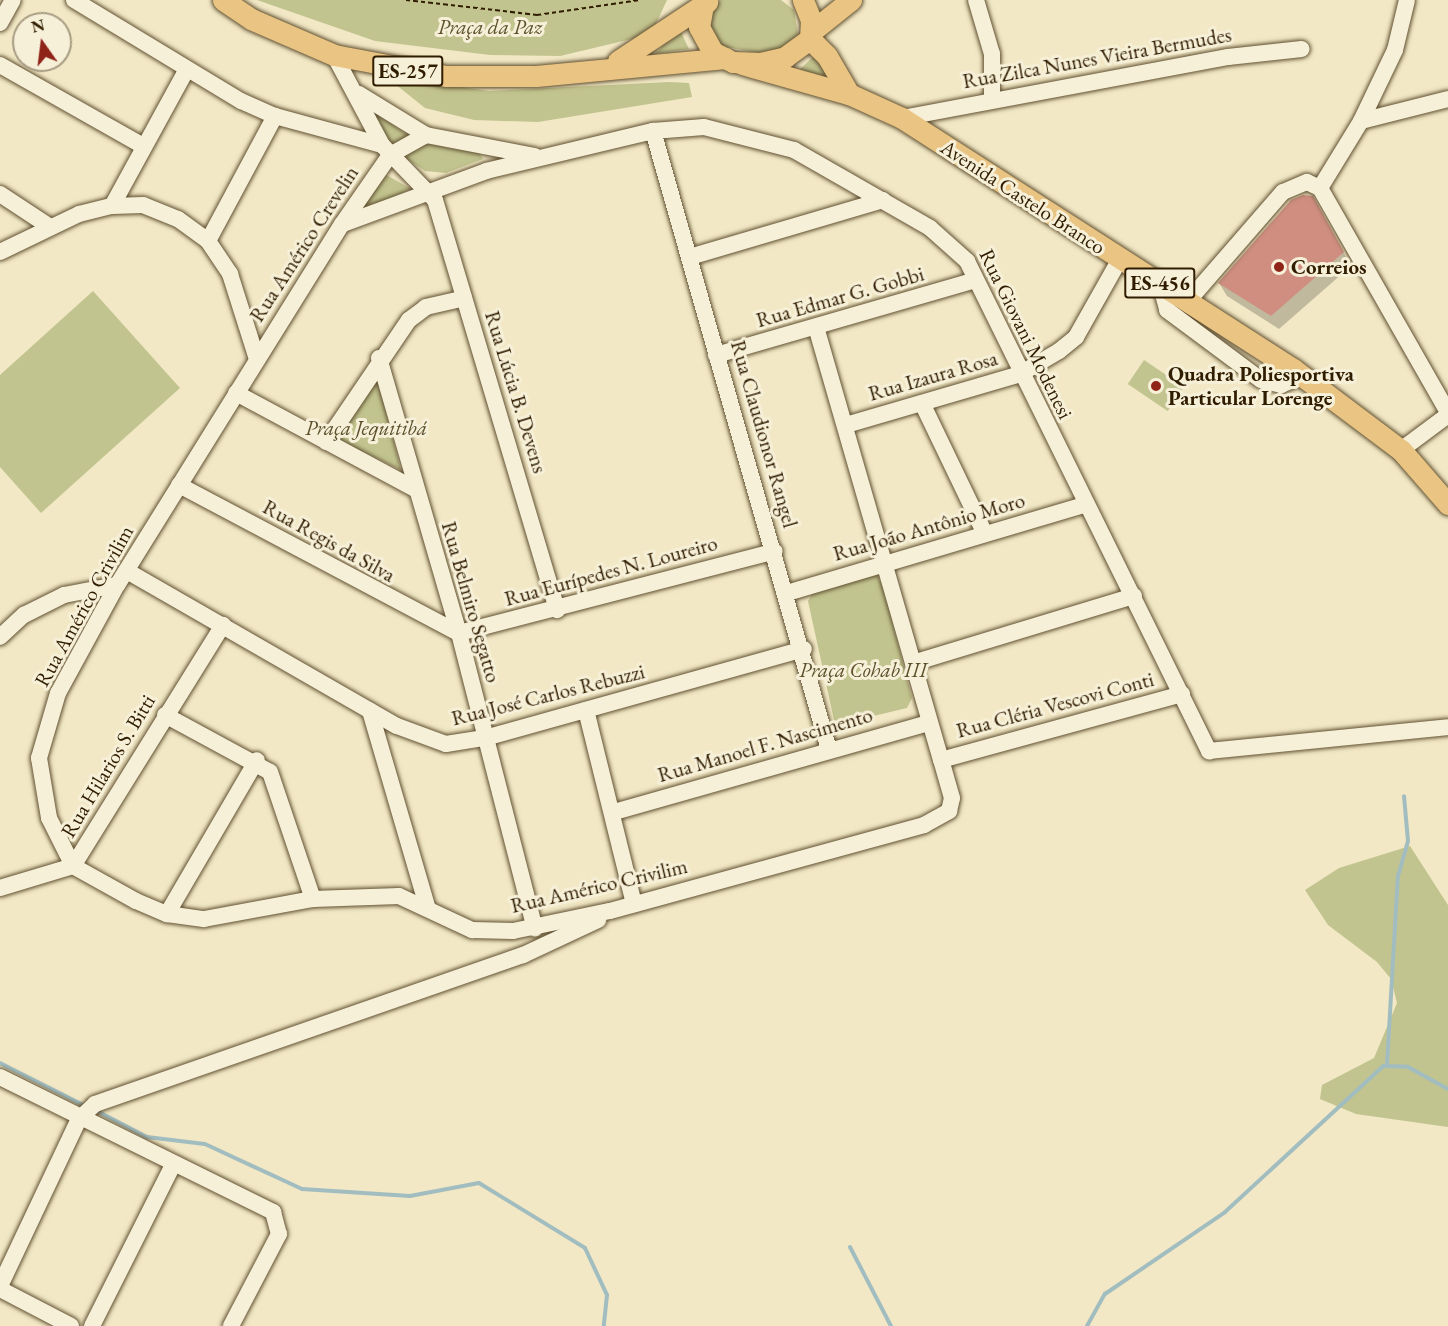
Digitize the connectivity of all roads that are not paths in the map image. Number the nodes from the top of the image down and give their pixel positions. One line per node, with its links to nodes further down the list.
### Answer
1 (13, 0): 9 (street)
2 (74, 0): 16 (street)
3 (223, 0): 12 (main road, Avenida Castelo Branco / ES-257)
4 (803, 0): 10 (main road)
5 (851, 0): 10 (main road, ES-257)
6 (1407, 0): 23 (street)
7 (980, 1): 20 (street)
8 (706, 3): 13 (main road); 15 (main road, ES-257)
9 (0, 23)
10 (811, 35): 13 (main road, ES-257); 18 (main road)
11 (1302, 49): 20 (street, Rua Zilca Nunes Vieira Bermudes)
12 (334, 56): 15 (main road, Avenida Castelo Branco / ES-257); 17 (street)
13 (734, 61): 15 (main road, Avenida Castelo Branco / ES-257); 18 (main road, Avenida Castelo Branco)
14 (0, 65): 27 (street)
15 (607, 66)
16 (187, 69): 21 (street); 27 (street)
17 (354, 91): 25 (street, Rua Giovani Modenesi); 28 (street)
18 (849, 94): 22 (main road, Avenida Castelo Branco / ES-456)
19 (1448, 99): 23 (street)
20 (992, 100): 22 (street, Rua Zilca Nunes Vieira Bermudes)
21 (275, 116): 28 (street); 38 (street)
22 (902, 118): 41 (main road, Avenida Castelo Branco / ES-456)
23 (1361, 121): 31 (street)
24 (653, 131): 29 (street, Rua Giovani Modenesi); 34 (street, Rua Giovani Modenesi); 40 (street, Rua Claudionor Rangel)
25 (426, 135): 26 (street, Rua Giovani Modenesi); 28 (street)
26 (482, 144): 29 (street, Rua Giovani Modenesi); 30 (street)
27 (143, 146): 35 (street)
28 (386, 150): 32 (street); 36 (street, Rua Américo Crevelin)
29 (539, 156): 30 (street)
30 (486, 171): 32 (street)
31 (1320, 188): 46 (street); 55 (street)
32 (428, 189): 36 (street); 45 (street, Rua Lúcia B. Devens)
33 (0, 194): 37 (street)
34 (883, 200): 40 (street); 43 (street, Rua Giovani Modenesi)
35 (112, 206): 37 (street); 38 (street)
36 (342, 224): 49 (street, Rua Américo Crevelin)
37 (50, 227): 39 (street)
38 (208, 242): 49 (street)
39 (8, 249): 42 (street)
40 (693, 255): 48 (street, Rua Claudionor Rangel)
41 (1120, 259): 44 (main road, Avenida Castelo Branco / ES-456); 51 (street, Rua Izaura Rosa)
42 (0, 262)
43 (975, 280): 47 (street, Rua Edmar G. Gobbi); 51 (street, Rua Giovani Modenesi)
44 (1160, 283): 46 (main road, Avenida Castelo Branco / ES-456); 52 (street)
45 (464, 298): 50 (street); 69 (street, Rua Lúcia B. Devens)
46 (1189, 300): 52 (main road, Avenida Castelo Branco / ES-456)
47 (816, 328): 48 (street, Rua Edmar G. Gobbi); 56 (street)
48 (717, 356): 64 (street, Rua Claudionor Rangel)
49 (257, 358): 53 (street, Rua Américo Crivilim)
50 (379, 358): 57 (street); 60 (street, Rua Belmiro Segatto)
51 (1020, 374): 54 (street, Rua Izaura Rosa); 62 (street, Rua Giovani Modenesi)
52 (1302, 376): 58 (main road, Avenida Castelo Branco / ES-456)
53 (236, 393): 57 (street); 59 (street, Rua Américo Crivilim)
54 (922, 403): 56 (street, Rua Izaura Rosa); 63 (street)
55 (1448, 414): 58 (street)
56 (846, 424): 65 (street)
57 (326, 441): 60 (street)
58 (1401, 450): 61 (main road, Avenida Castelo Branco / ES-456)
59 (179, 485): 66 (street, Rua Américo Crivilim); 71 (street, Rua Regis da Silva)
60 (415, 489): 71 (street, Rua Belmiro Segatto)
61 (1448, 504)
62 (1085, 505): 63 (street, Rua João Antônio Moro); 68 (street, Rua Giovani Modenesi)
63 (985, 534): 65 (street, Rua João Antônio Moro)
64 (775, 551): 67 (street, Rua Claudionor Rangel); 69 (street, Rua Eurípedes N. Loureiro)
65 (881, 564): 67 (street, Rua João Antônio Moro); 74 (street)
66 (122, 578): 70 (street, Rua José Carlos Rebuzzi); 72 (street); 86 (street, Rua Américo Crivilim)
67 (787, 593): 73 (street, Rua Claudionor Rangel)
68 (1134, 596): 74 (street); 75 (street, Rua Giovani Modenesi)
69 (557, 610): 71 (street, Rua Eurípedes N. Loureiro)
70 (223, 625): 77 (street, Rua José Carlos Rebuzzi); 78 (street, Rua Hilarios S. Bitti)
71 (459, 633): 81 (street, Rua Belmiro Segatto)
72 (0, 637)
73 (804, 649): 76 (street, Rua José Carlos Rebuzzi); 82 (street, Rua Claudionor Rangel)
74 (914, 663): 79 (street)
75 (1182, 694): 80 (street, Rua Giovani Modenesi); 84 (street, Rua Cléria Vescovi Conti)
76 (586, 710): 81 (street, Rua José Carlos Rebuzzi); 85 (street)
77 (370, 711): 81 (street, Rua José Carlos Rebuzzi); 90 (street)
78 (165, 715): 83 (street); 86 (street, Rua Hilarios S. Bitti)
79 (929, 723): 82 (street, Rua Manoel F. Nascimento); 84 (street)
80 (1448, 727)
81 (485, 738): 93 (street, Rua Belmiro Segatto)
82 (830, 750): 85 (street, Rua Manoel F. Nascimento)
83 (257, 760): 88 (street); 92 (street)
84 (941, 760): 89 (street, Rua Américo Crivilim)
85 (614, 812): 89 (street)
86 (73, 866): 87 (street, Rua Hilarios S. Bitti); 92 (street, Rua Américo Crivilim)
87 (0, 888)
88 (313, 898): 90 (street, Rua Américo Crivilim); 92 (street, Rua Américo Crivilim)
89 (634, 904): 91 (street, Rua Américo Crivilim)
90 (427, 906): 93 (street, Rua Américo Crivilim)
91 (610, 911): 93 (street, Rua Américo Crivilim); 95 (street)
92 (167, 914)
93 (535, 928)
94 (0, 1077): 95 (street)
95 (79, 1119): 96 (street); 97 (street)
96 (174, 1163): 99 (street); 100 (street)
97 (0, 1288): 98 (street)
98 (71, 1326)
99 (92, 1326)
100 (231, 1326)

